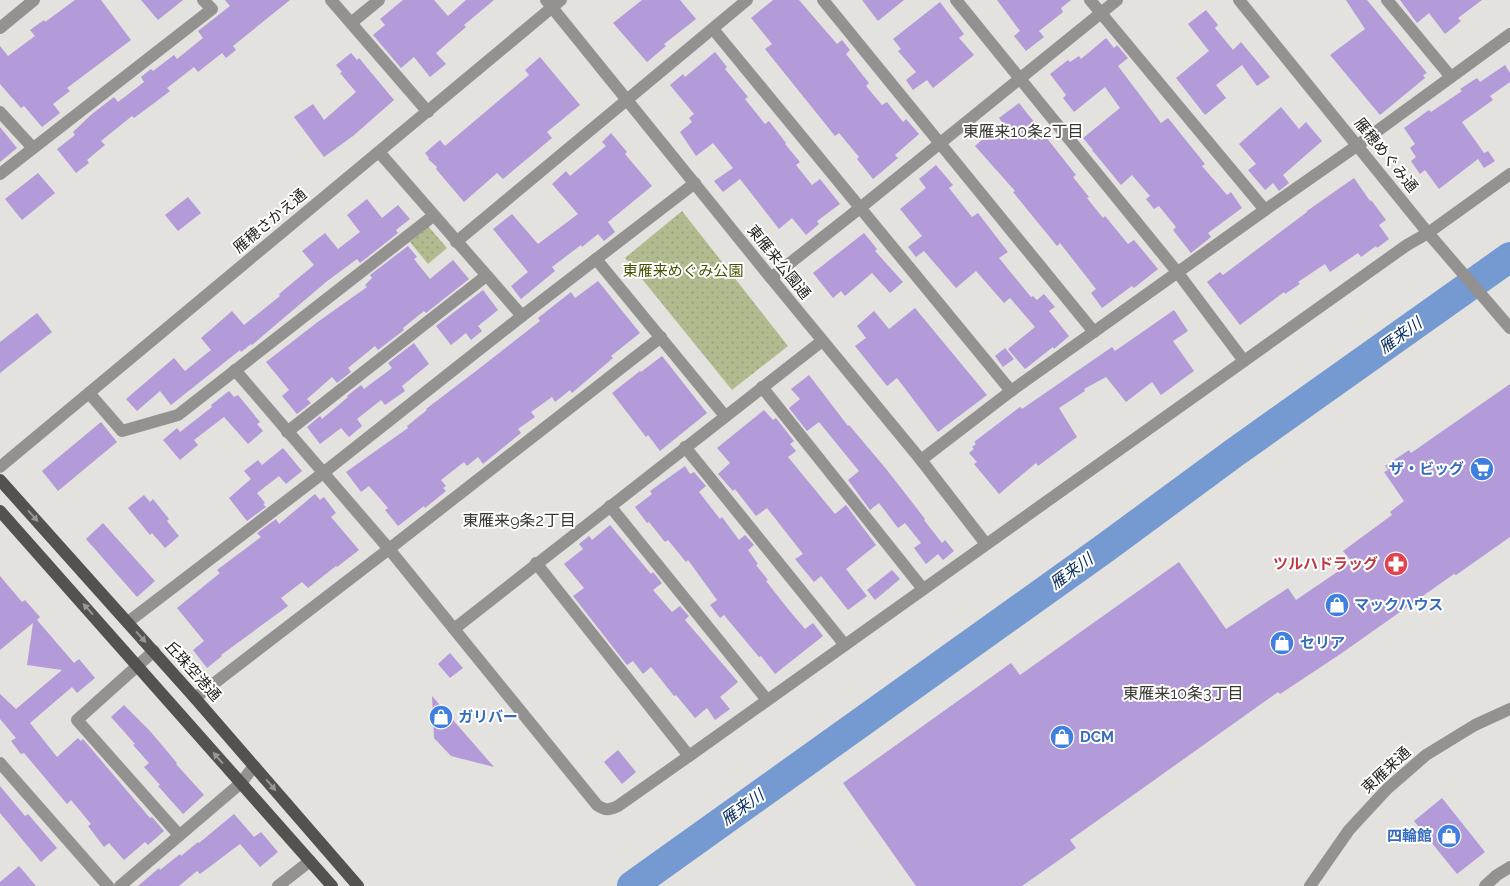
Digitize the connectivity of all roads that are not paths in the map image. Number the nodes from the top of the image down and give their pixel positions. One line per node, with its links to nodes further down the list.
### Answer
1 (34, 0): 15 (street)
2 (204, 0): 25 (street)
3 (331, 0): 14 (street)
4 (379, 0): 14 (street)
5 (747, 0): 16 (street)
6 (823, 0): 23 (street)
7 (956, 0): 19 (street)
8 (1090, 0): 13 (street)
9 (1117, 0): 13 (street)
10 (1239, 0): 24 (street, 雁穂めぐみ通)
11 (1387, 0): 18 (street)
12 (553, 2): 20 (street, 東雁来公園通); 22 (street, 雁穂さかえ通)
13 (1100, 13): 19 (street); 31 (street)
14 (351, 23): 22 (street)
15 (0, 28)
16 (713, 29): 20 (street); 30 (street)
17 (1510, 34): 18 (street)
18 (1451, 77): 24 (street)
19 (1020, 79): 23 (street); 36 (street)
20 (627, 100): 29 (street, 東雁来公園通); 34 (street)
21 (0, 112): 25 (street)
22 (428, 112): 26 (street, 雁穂さかえ通)
23 (940, 144): 30 (street); 41 (street)
24 (1358, 145): 31 (street); 33 (street, 雁穂めぐみ通)
25 (33, 148): 27 (street)
26 (379, 152): 32 (street); 48 (street, 雁穂さかえ通)
27 (0, 174)
28 (1510, 174): 33 (street)
29 (695, 183): 35 (street); 38 (street, 東雁来公園通)
30 (860, 208): 38 (street); 47 (street)
31 (1265, 210): 36 (street)
32 (433, 216): 34 (street); 45 (street)
33 (1428, 233): 40 (street, 雁穂めぐみ通); 44 (street)
34 (456, 242): 37 (street)
35 (596, 259): 39 (street); 42 (street)
36 (1178, 273): 41 (street); 44 (street)
37 (486, 276): 39 (street); 50 (street)
38 (771, 278): 43 (street, 東雁来公園通)
39 (522, 316): 54 (street)
40 (1510, 328)
41 (1094, 332): 47 (street)
42 (661, 337): 49 (street); 59 (street)
43 (822, 341): 46 (street); 52 (street, 東雁来公園通)
44 (1244, 361): 58 (street)
45 (235, 370): 48 (street); 50 (street)
46 (762, 387): 49 (street); 61 (street)
47 (1011, 391): 52 (street)
48 (89, 392): 53 (street, 雁穂さかえ通)
49 (726, 416): 51 (street)
50 (288, 432): 54 (street)
51 (685, 447): 56 (street); 64 (street)
52 (921, 460): 58 (street, 東雁来公園通)
53 (0, 467)
54 (323, 472): 59 (street); 62 (street)
55 (0, 480): 62 (main road, 丘珠空港通, one-way to 62)
56 (610, 506): 60 (street); 68 (street)
57 (0, 510): 66 (main road, one-way to 57)
58 (986, 544): 61 (street)
59 (389, 549): 63 (street); 67 (street)
60 (536, 564): 63 (street); 70 (street)
61 (923, 589): 64 (street)
62 (128, 622): 65 (main road, 丘珠空港通, one-way to 65)
63 (454, 629): 70 (street)
64 (845, 645): 68 (street)
65 (154, 651): 66 (street); 67 (main road, 丘珠空港通)
66 (138, 665): 73 (main road, one-way to 66); 74 (street)
67 (195, 698): 72 (main road, 丘珠空港通)
68 (767, 700): 70 (street)
69 (1510, 709): 82 (street, 東雁来通)
70 (689, 756)
71 (0, 762): 77 (street)
72 (254, 766): 73 (street); 81 (main road, 丘珠空港通, one-way to 81)
73 (241, 783): 74 (street); 75 (main road)
74 (179, 835): 78 (street)
75 (310, 862): 79 (street); 80 (main road)
76 (1510, 867): 83 (street)
77 (108, 886)
78 (120, 886)
79 (278, 886)
80 (332, 886)
81 (358, 886)
82 (1310, 886)
83 (1485, 886)

